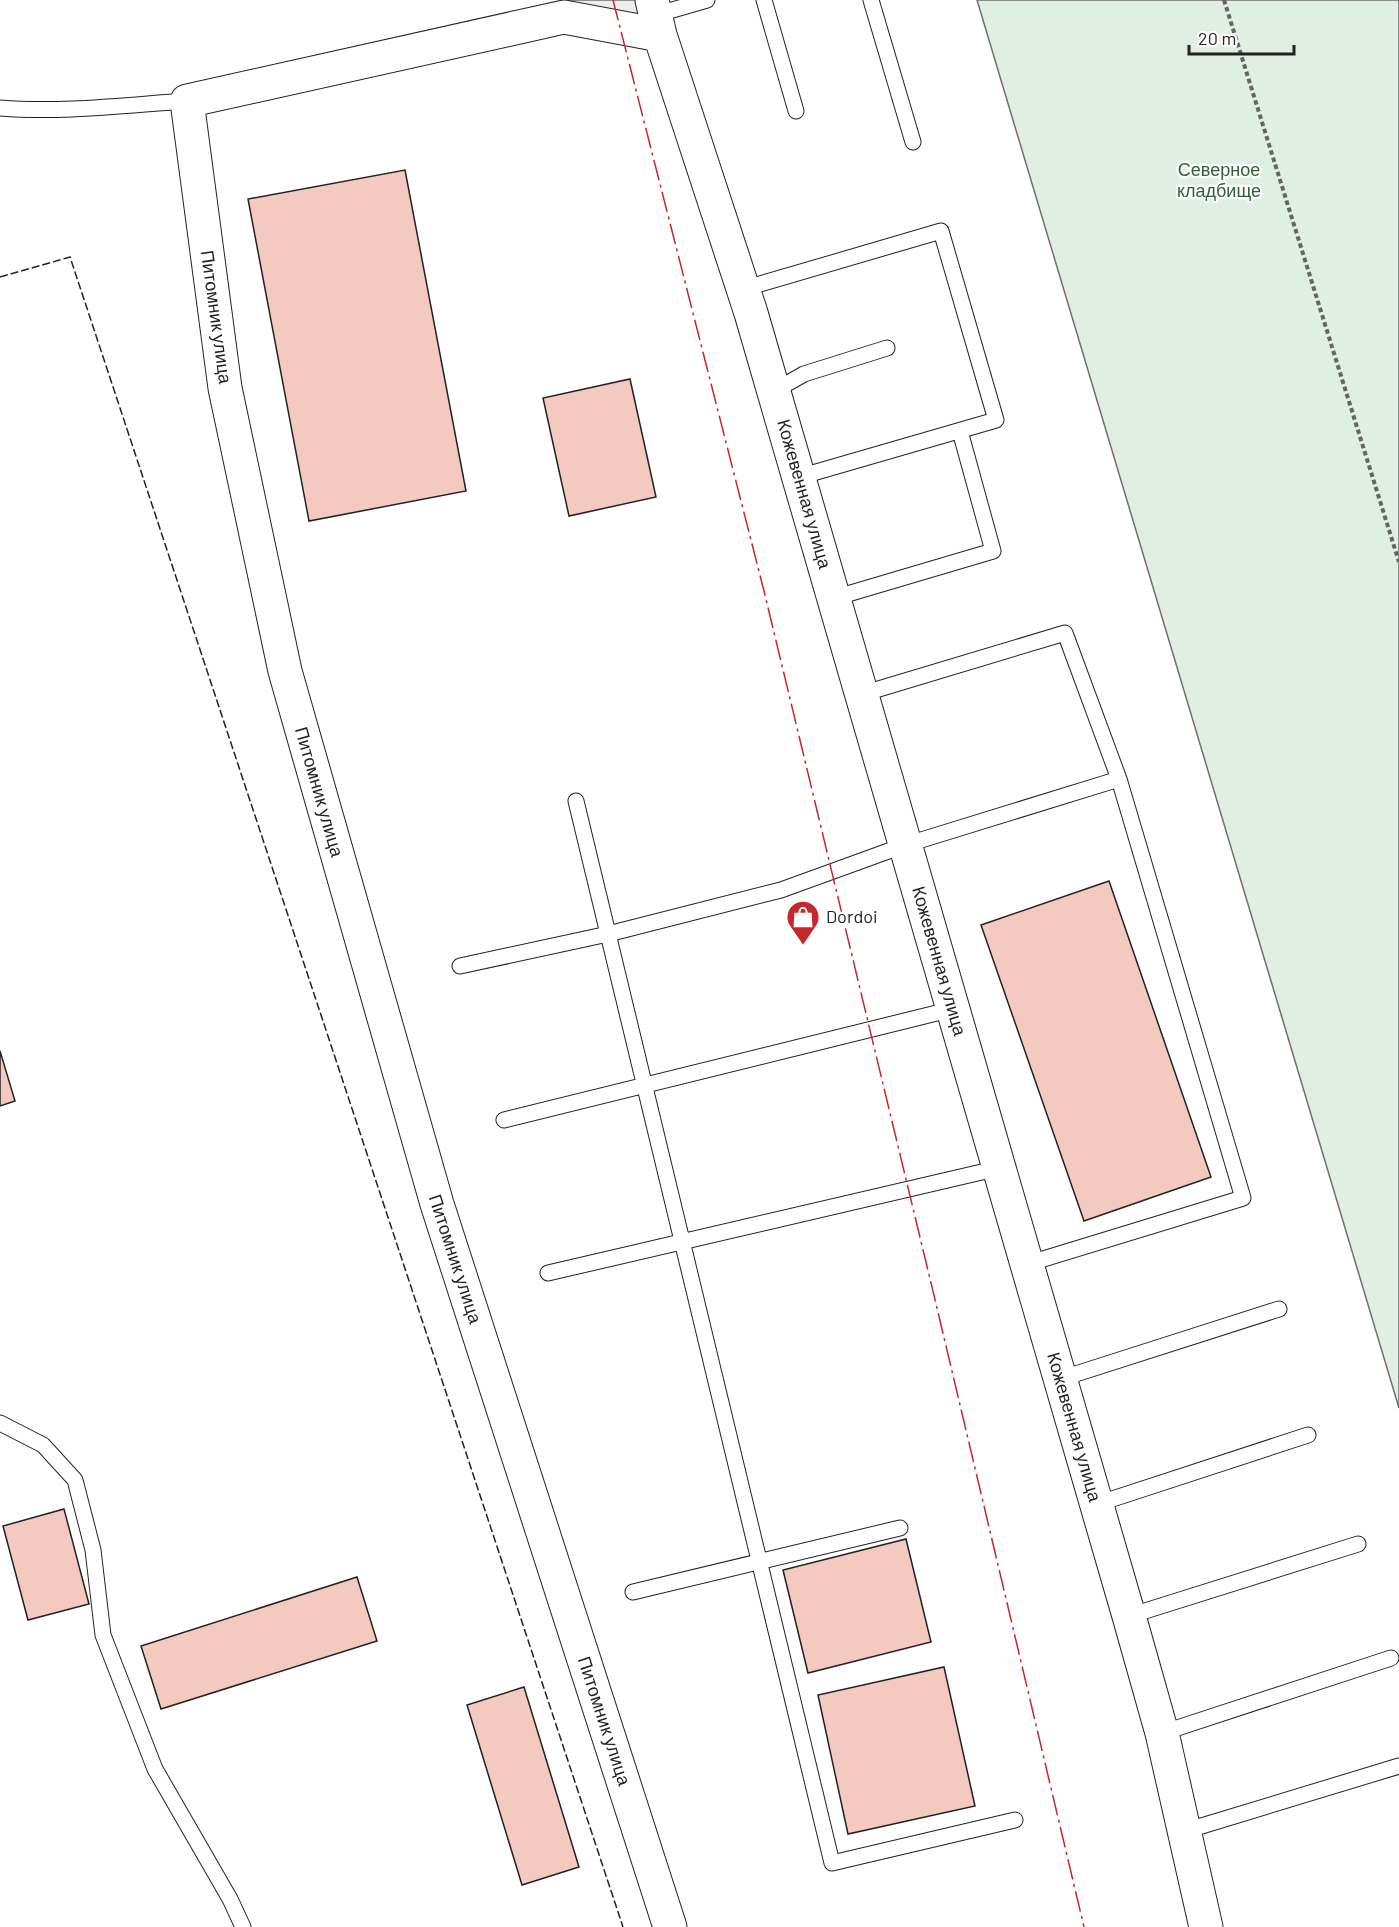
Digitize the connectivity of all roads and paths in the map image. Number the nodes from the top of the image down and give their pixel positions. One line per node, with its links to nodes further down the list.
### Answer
1 (707, 0): 5 (lane)
2 (764, 0): 8 (lane)
3 (871, 0): 9 (lane)
4 (1224, 0): 15 (path)
5 (656, 17): 6 (street); 10 (street, Кожевенная улица)
6 (188, 101): 7 (lane); 46 (street, Питомник улица)
7 (0, 108)
8 (796, 111)
9 (913, 142)
10 (743, 289): 12 (street, Кожевенная улица); 13 (lane)
11 (887, 348): 12 (lane)
12 (774, 391): 14 (street, Кожевенная улица)
13 (960, 431): 14 (lane); 16 (lane)
14 (799, 477): 16 (street, Кожевенная улица)
15 (1399, 562)
16 (834, 598): 17 (street, Кожевенная улица)
17 (862, 694): 18 (lane); 20 (street, Кожевенная улица)
18 (1119, 779): 20 (lane); 28 (lane)
19 (576, 801): 21 (lane)
20 (905, 845): 21 (lane); 23 (street, Кожевенная улица)
21 (608, 934): 22 (lane); 24 (lane)
22 (460, 966)
23 (953, 1009): 24 (lane); 26 (street, Кожевенная улица)
24 (645, 1086): 25 (lane); 27 (lane)
25 (504, 1120)
26 (999, 1168): 27 (lane); 28 (street, Кожевенная улица)
27 (682, 1240): 29 (lane); 37 (lane)
28 (1027, 1264): 31 (street, Кожевенная улица)
29 (548, 1273)
30 (1278, 1309): 31 (lane)
31 (1060, 1379): 34 (street, Кожевенная улица)
32 (0, 1423): 45 (lane)
33 (1308, 1435): 34 (lane)
34 (1097, 1504): 39 (street, Кожевенная улица)
35 (900, 1528): 37 (lane)
36 (1358, 1544): 39 (lane)
37 (760, 1562): 38 (lane); 43 (lane)
38 (633, 1592)
39 (1129, 1616): 41 (street, Кожевенная улица)
40 (1391, 1658): 41 (lane)
41 (1162, 1733): 44 (street, Кожевенная улица)
42 (1399, 1766): 44 (lane)
43 (1015, 1820)
44 (1185, 1831): 47 (street, Кожевенная улица)
45 (243, 1927)
46 (670, 1927)
47 (1206, 1927)

